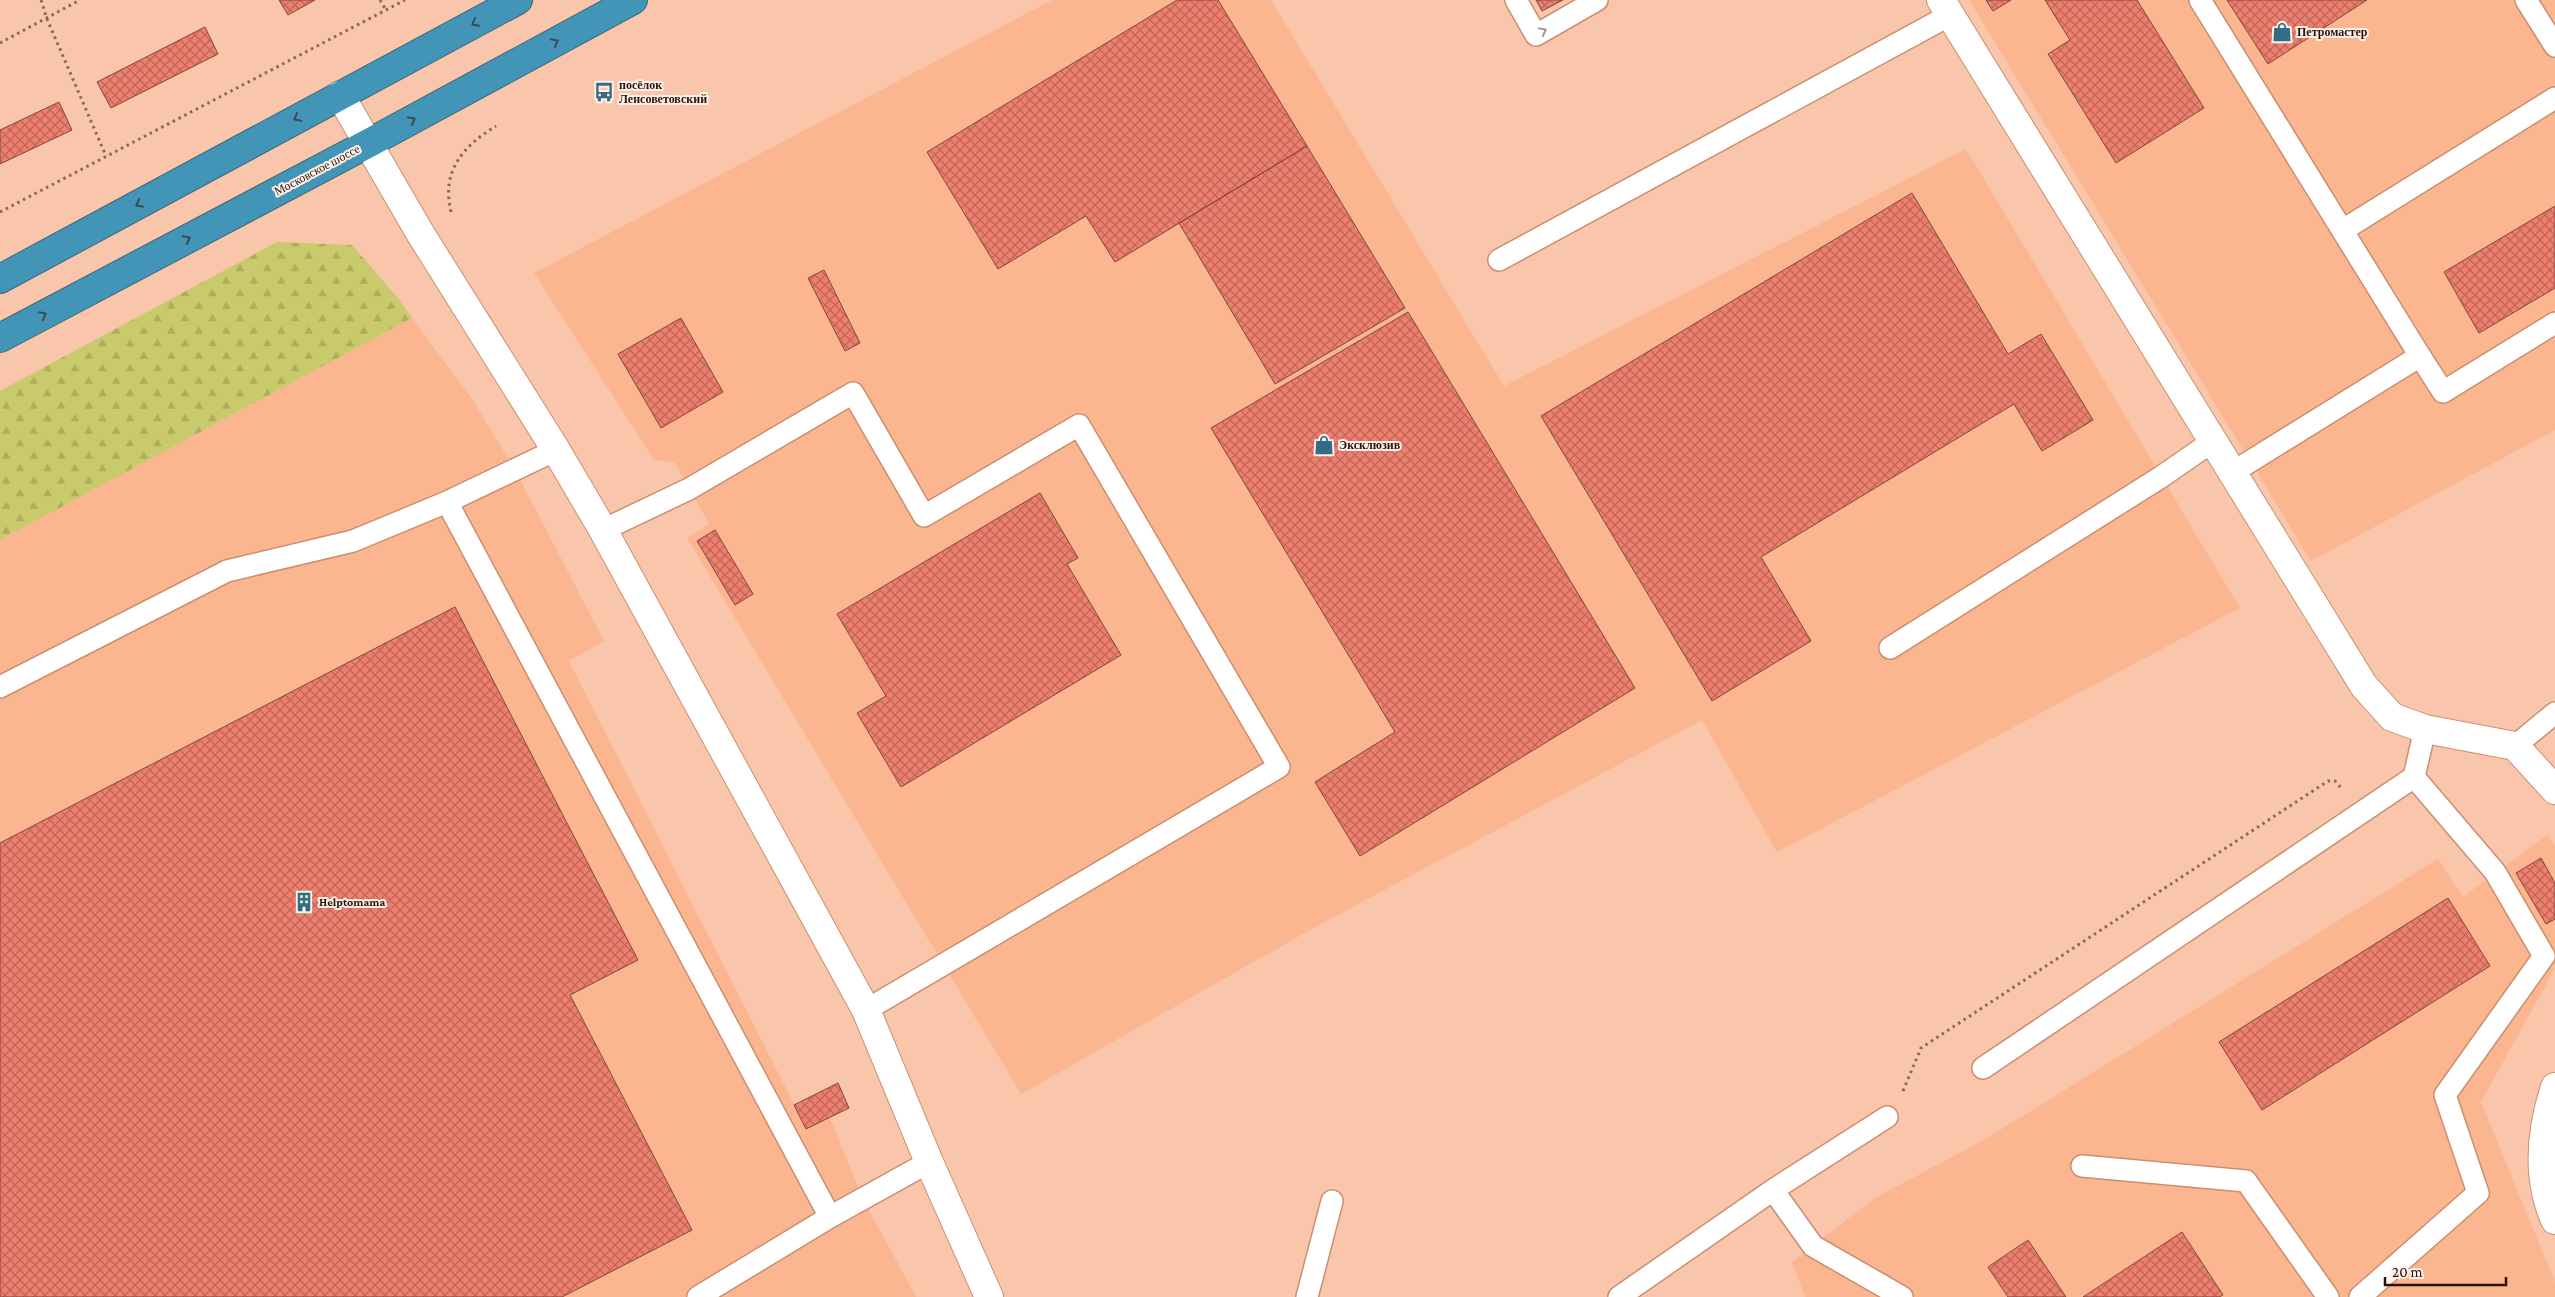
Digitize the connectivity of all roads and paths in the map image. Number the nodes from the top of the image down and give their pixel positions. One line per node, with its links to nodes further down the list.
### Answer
1 (42, 0): 13 (path)
2 (80, 0): 13 (path)
3 (380, 0): 12 (path)
4 (405, 0): 12 (path)
5 (518, 0): 16 (highway, one-way to 16)
6 (633, 0): 19 (highway, Московское шоссе, one-way to 6)
7 (1516, 0): 8 (lane, one-way to 8)
8 (1597, 0)
9 (2200, 0): 23 (lane)
10 (2526, 0): 15 (lane)
11 (1946, 8): 24 (lane); 29 (street)
12 (386, 10): 20 (path)
13 (46, 18): 14 (path); 20 (path)
14 (0, 43)
15 (2555, 46)
16 (340, 95): 19 (street); 25 (highway, one-way to 25)
17 (2555, 98): 23 (lane)
18 (496, 126): 22 (path)
19 (369, 143): 27 (highway, Московское шоссе, one-way to 19); 30 (street)
20 (106, 156): 21 (path)
21 (0, 212)
22 (451, 213)
23 (2343, 230): 28 (lane)
24 (1499, 260)
25 (0, 278)
26 (2555, 323): 28 (lane)
27 (0, 338)
28 (2420, 356): 31 (lane)
29 (2213, 441): 31 (street); 34 (lane)
30 (556, 450): 32 (lane); 33 (street)
31 (2233, 472): 37 (street)
32 (447, 502): 35 (lane); 50 (lane)
33 (604, 530): 42 (street); 42 (lane)
34 (1890, 648)
35 (0, 687)
36 (2555, 713): 38 (lane)
37 (2425, 729): 38 (street); 39 (lane)
38 (2514, 746): 40 (street)
39 (2414, 777): 41 (lane); 58 (lane)
40 (2555, 790)
41 (2358, 815): 43 (lane); 45 (path)
42 (866, 1010): 46 (street)
43 (1983, 1068)
44 (2555, 1087): 51 (street)
45 (1887, 1116): 48 (lane)
46 (929, 1162): 50 (lane); 53 (street)
47 (2082, 1166): 57 (lane)
48 (1773, 1190): 55 (lane); 56 (lane)
49 (1332, 1201): 54 (lane)
50 (830, 1217): 52 (lane)
51 (2555, 1220)
52 (698, 1297)
53 (989, 1297)
54 (1307, 1297)
55 (1619, 1297)
56 (1902, 1297)
57 (2328, 1297)
58 (2360, 1297)

